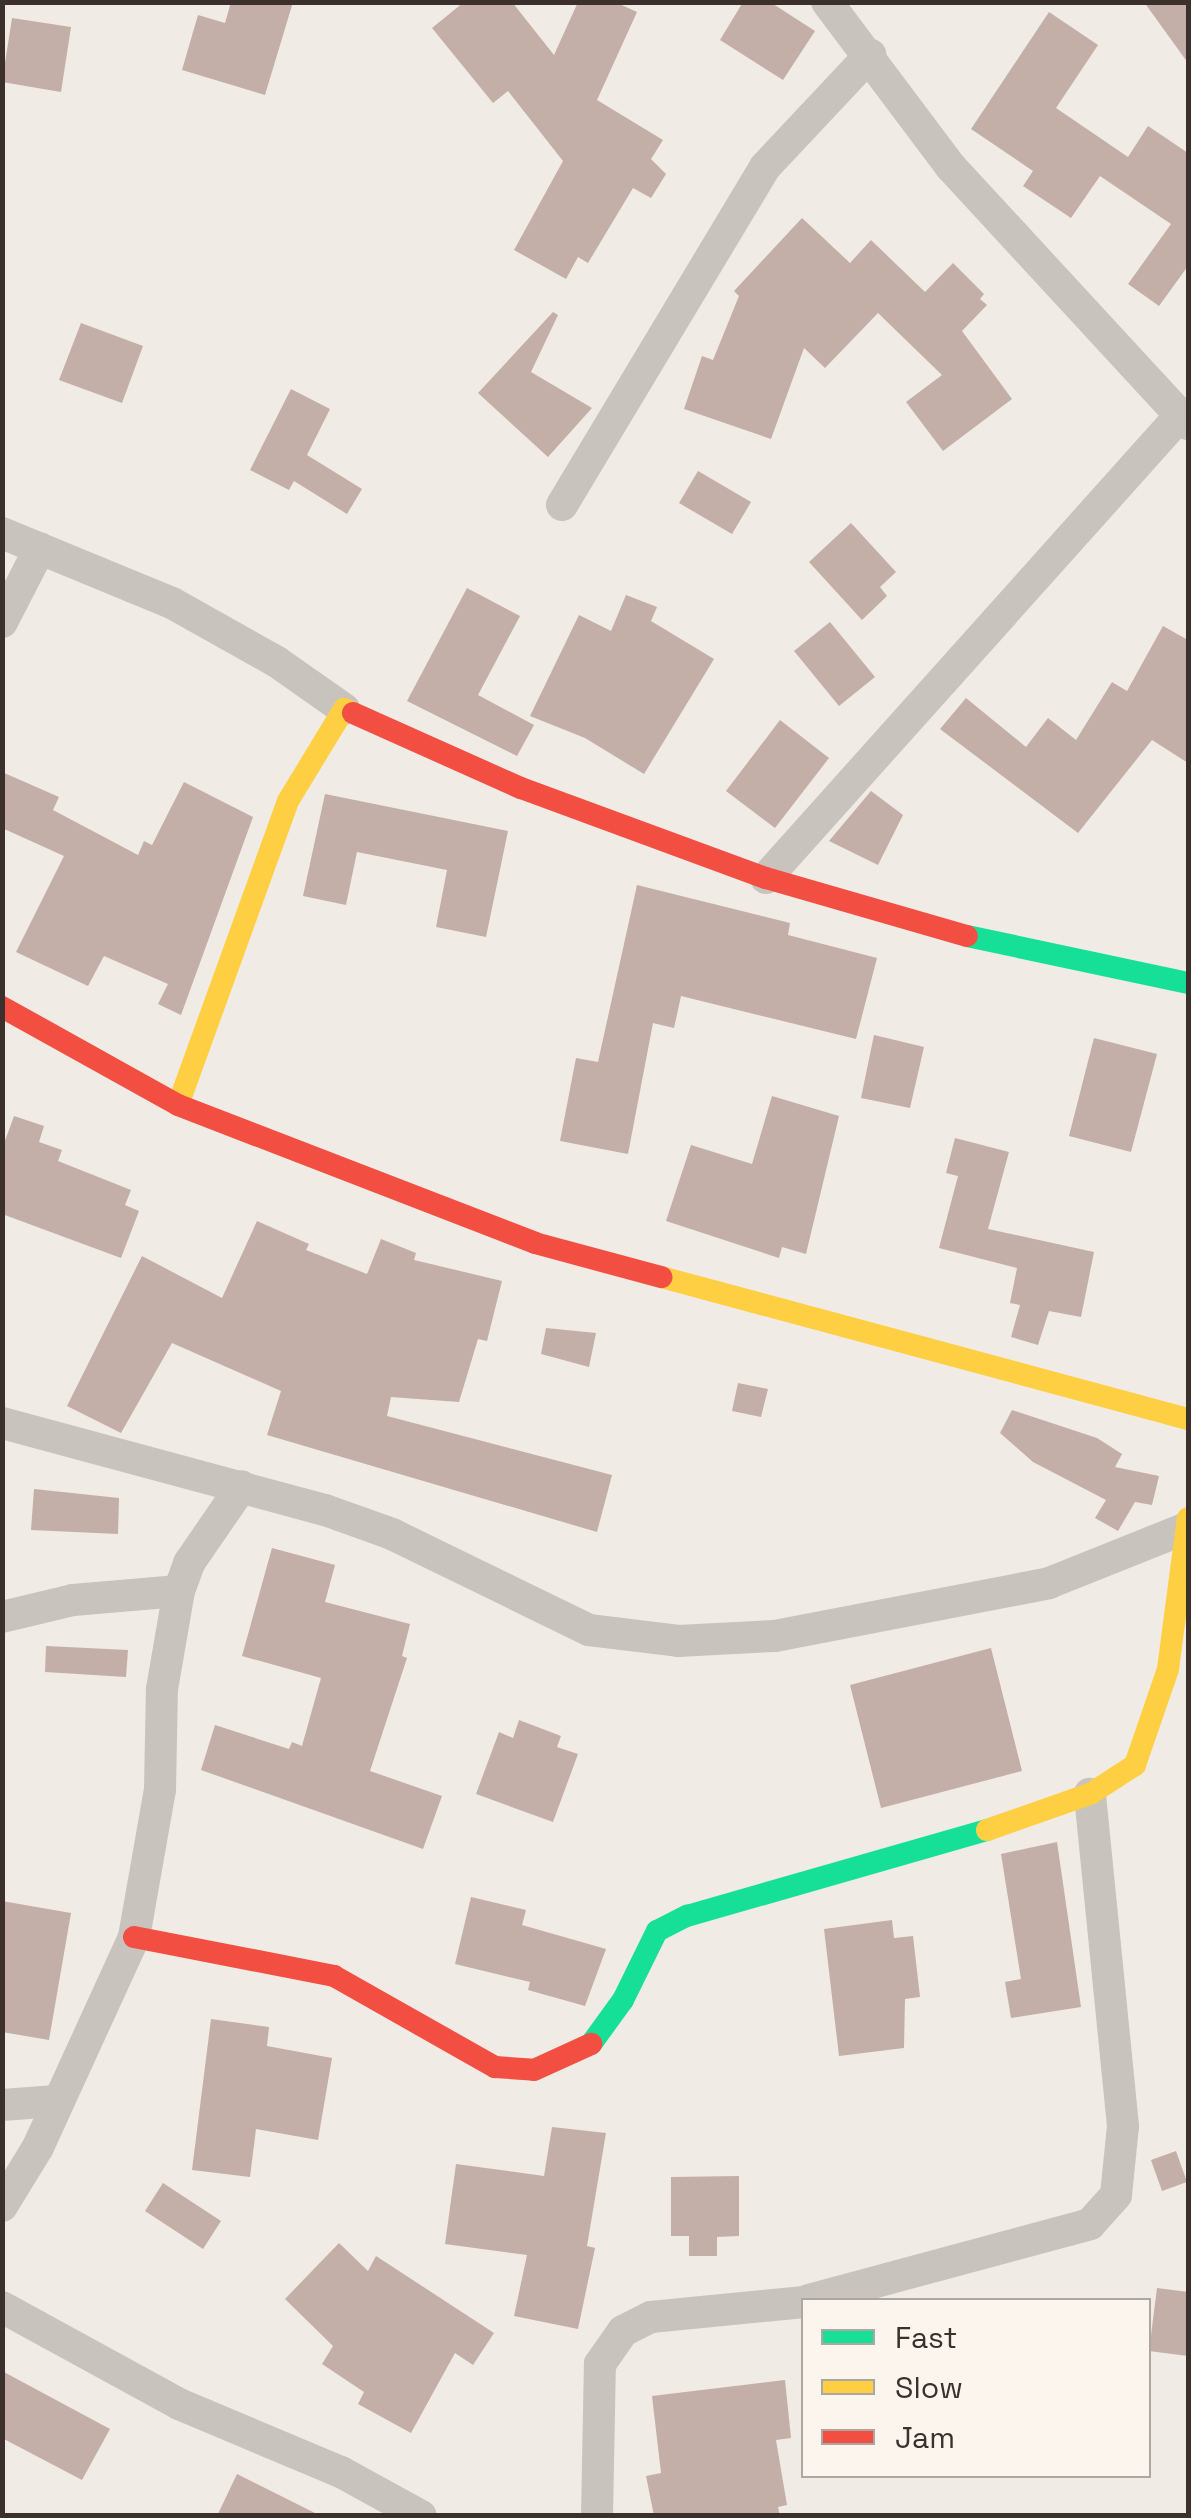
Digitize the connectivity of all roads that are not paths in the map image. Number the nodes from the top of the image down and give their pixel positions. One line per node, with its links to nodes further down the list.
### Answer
1 (827, 2): 2 (street)
2 (870, 55): 3 (street); 4 (street)
3 (1183, 421): 9 (street)
4 (562, 505)
5 (2, 533): 6 (street)
6 (40, 548): 7 (street); 8 (street)
7 (2, 622)
8 (344, 708): 9 (street); 12 (street)
9 (766, 878): 10 (street)
10 (1188, 982)
11 (2, 1007): 12 (street)
12 (178, 1105): 13 (street)
13 (1188, 1418)
14 (2, 1423): 15 (street)
15 (242, 1486): 16 (street); 17 (street)
16 (1186, 1523): 19 (street)
17 (179, 1590): 18 (street); 20 (street)
18 (2, 1617)
19 (1090, 1794): 20 (street); 24 (street)
20 (134, 1937): 21 (street)
21 (56, 2100): 22 (street); 23 (street)
22 (2, 2105)
23 (2, 2206)
24 (817, 2298)
25 (801, 2301): 28 (street)
26 (2, 2307): 27 (street)
27 (421, 2516)
28 (597, 2516)

